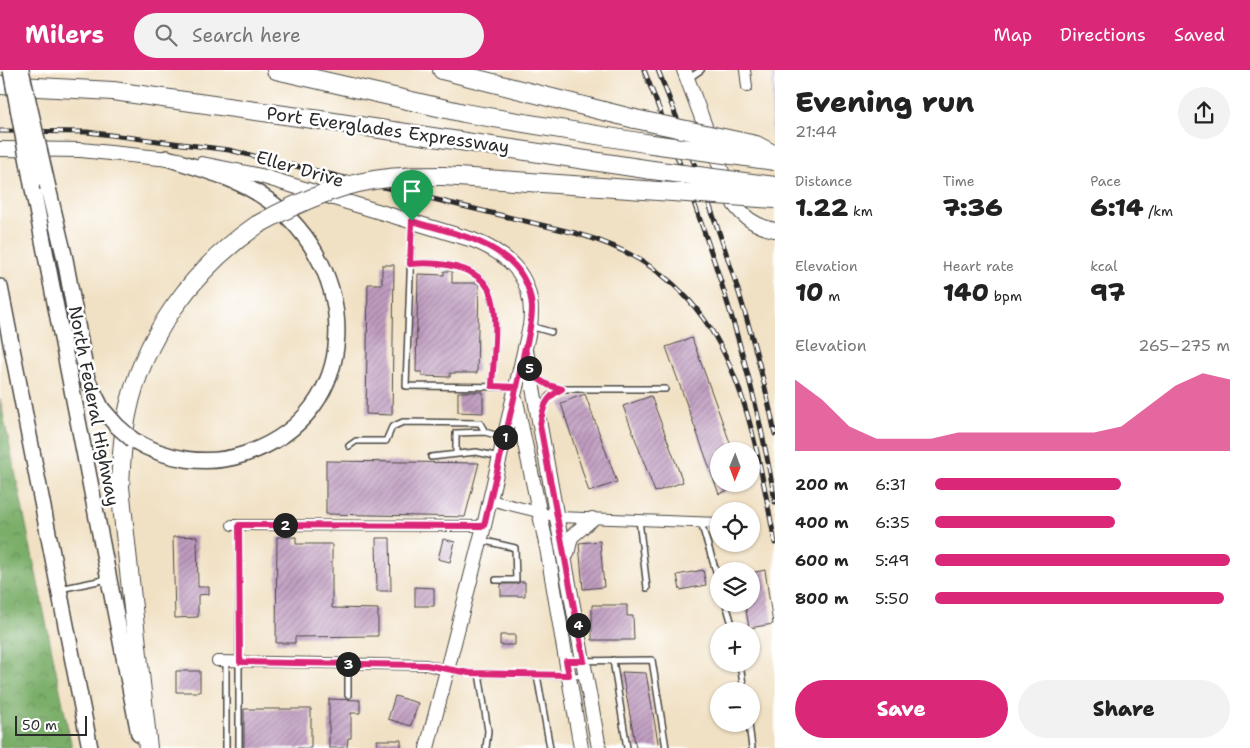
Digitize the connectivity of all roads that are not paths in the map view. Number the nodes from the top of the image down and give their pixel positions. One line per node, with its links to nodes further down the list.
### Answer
1 (11, 70): 48 (main road, North Federal Highway, bridge)
2 (21, 70): 14 (main road, bridge)
3 (276, 70): 15 (highway, Port Everglades Expressway, bridge)
4 (442, 70): 13 (highway, bridge)
5 (701, 70): 8 (lane)
6 (745, 70): 10 (street)
7 (0, 74): 11 (highway)
8 (686, 75): 19 (street)
9 (0, 86): 11 (highway, Port Everglades Expressway)
10 (746, 87)
11 (114, 92): 16 (highway, Port Everglades Expressway, bridge)
12 (0, 149): 14 (street, Eller Drive)
13 (775, 155)
14 (167, 158): 18 (street, Eller Drive)
15 (775, 161)
16 (775, 186)
17 (775, 199): 67 (highway, bridge)
18 (412, 221): 20 (lane); 22 (street, Eller Drive)
19 (775, 230)
20 (410, 264): 26 (lane); 26 (lane)
21 (0, 287): 51 (main road)
22 (530, 326): 23 (lane); 24 (street, Eller Drive)
23 (552, 332)
24 (525, 347): 25 (street); 29 (street, Eller Drive)
25 (530, 374): 27 (lane); 30 (street)
26 (492, 386): 29 (lane)
27 (562, 389): 28 (lane); 30 (lane)
28 (664, 389)
29 (516, 391): 32 (street, Eller Drive); 38 (street)
30 (540, 425): 39 (street)
31 (485, 432): 32 (lane); 33 (lane); 34 (lane)
32 (505, 437): 36 (street, Eller Drive)
33 (349, 446)
34 (456, 453): 35 (lane); 36 (lane)
35 (432, 457)
36 (500, 457): 37 (street, Eller Drive)
37 (490, 500): 38 (street); 45 (street, Eller Drive)
38 (538, 514): 39 (street); 54 (street)
39 (558, 517): 40 (street); 46 (street)
40 (592, 519): 41 (street); 46 (street)
41 (639, 520): 42 (street); 50 (lane)
42 (701, 522): 43 (street); 47 (lane)
43 (710, 522)
44 (235, 525): 45 (street); 56 (lane)
45 (482, 533): 49 (lane); 58 (street, Eller Drive)
46 (566, 560): 55 (street)
47 (713, 562)
48 (109, 579): 51 (lane); 66 (main road, North Federal Highway)
49 (496, 580)
50 (647, 588)
51 (59, 589): 65 (main road)
52 (614, 660): 55 (lane); 75 (lane); 76 (lane)
53 (221, 661): 56 (street); 68 (lane)
54 (566, 661): 55 (lane); 61 (street)
55 (584, 661): 62 (street)
56 (240, 662): 57 (street); 69 (lane)
57 (348, 664): 58 (street); 63 (lane)
58 (446, 670): 59 (lane); 70 (street, Eller Drive)
59 (479, 673): 60 (lane); 71 (lane)
60 (537, 675): 61 (lane); 72 (lane)
61 (569, 675): 62 (lane); 73 (street)
62 (587, 676): 74 (street)
63 (348, 695)
64 (750, 732): 77 (lane)
65 (90, 748)
66 (142, 748)
67 (148, 748)
68 (226, 748)
69 (239, 748)
70 (427, 748)
71 (486, 748)
72 (550, 748)
73 (581, 748)
74 (599, 748)
75 (627, 748)
76 (666, 748)
77 (752, 748)

